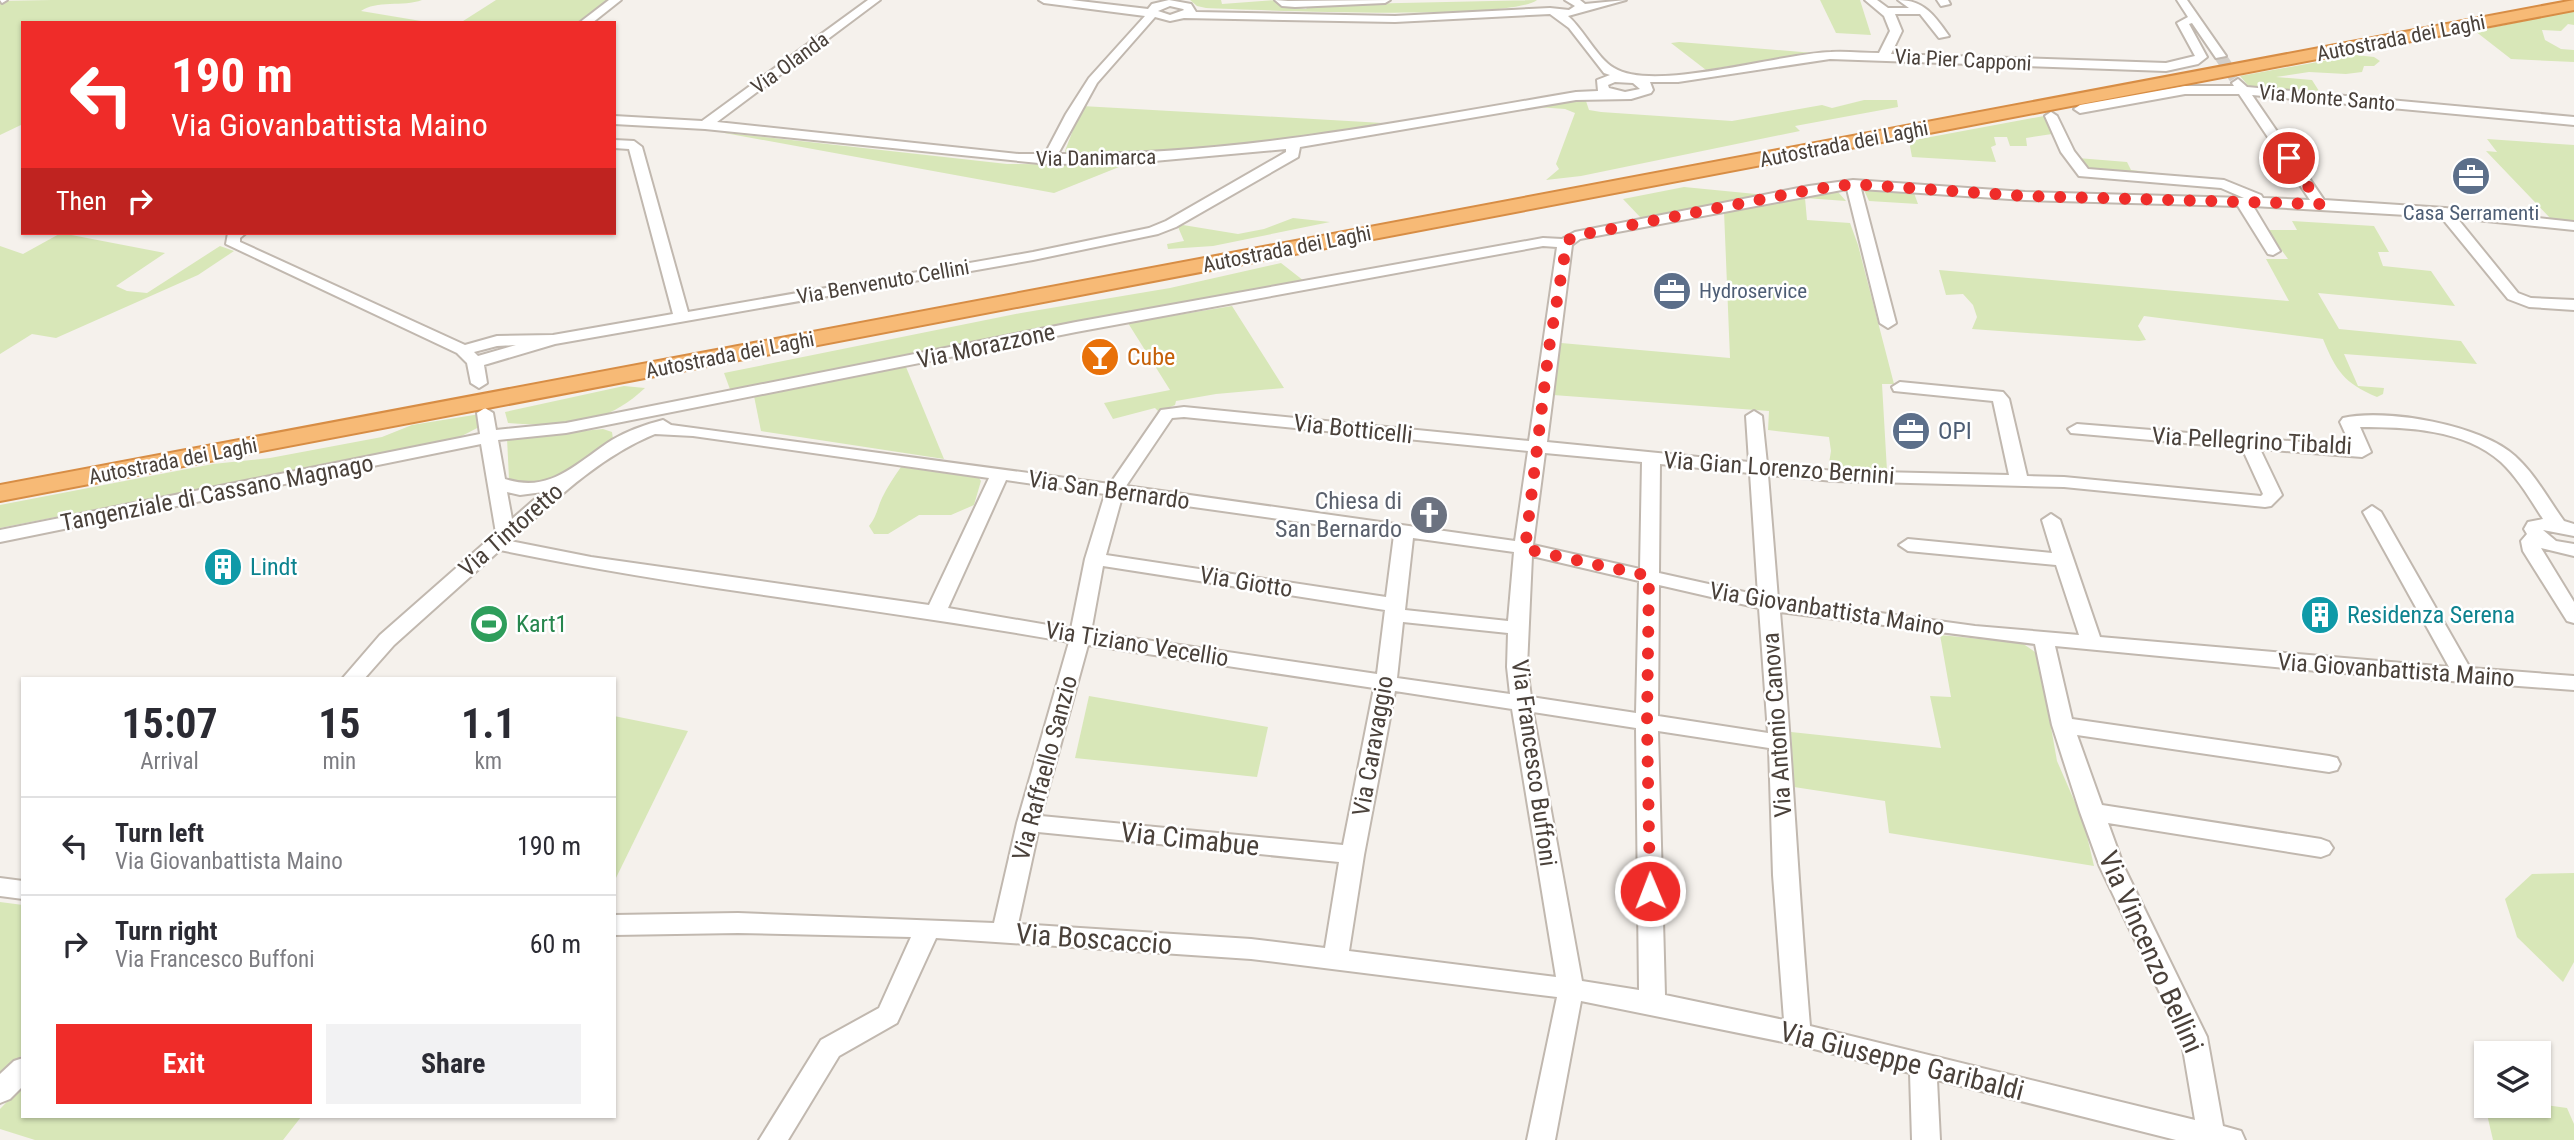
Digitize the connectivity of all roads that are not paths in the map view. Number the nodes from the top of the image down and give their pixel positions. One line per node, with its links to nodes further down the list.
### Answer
1 (616, 0): 21 (street)
2 (875, 0): 38 (street, Via Olanda)
3 (1044, 0): 14 (street)
4 (1080, 0): 14 (street)
5 (1280, 0): 6 (street)
6 (1385, 0)
7 (1621, 0): 12 (street)
8 (1870, 0): 18 (street)
9 (1903, 0): 17 (street)
10 (2182, 0): 20 (street)
11 (2561, 0): 71 (highway, Autostrada dei Laghi)
12 (1576, 3): 16 (street); 22 (street)
13 (2574, 5): 76 (highway, Autostrada dei Laghi)
14 (1158, 7): 15 (street); 19 (street); 23 (street)
15 (1185, 7): 16 (street); 19 (street)
16 (1549, 8): 22 (street)
17 (1920, 9): 18 (street); 24 (street)
18 (1885, 11): 25 (street)
19 (1170, 18): 23 (street)
20 (2194, 19): 25 (street, Via Pier Capponi); 26 (street)
21 (587, 21)
22 (1573, 26): 28 (street)
23 (1138, 33): 41 (street)
24 (1943, 36)
25 (1884, 56): 27 (street, Via Pier Capponi)
26 (2220, 56)
27 (1674, 78): 29 (street, Via Pier Capponi); 31 (street, Via Pier Capponi)
28 (1604, 79): 29 (street, Via Pier Capponi); 32 (street); 33 (street, Via Danimarca)
29 (1632, 79): 31 (street)
30 (2239, 84): 34 (street, Via Monte Santo); 37 (street, Via Monte Santo); 45 (street)
31 (1647, 90): 32 (street, Via Pier Capponi)
32 (1613, 94): 33 (street, Via Danimarca)
33 (1576, 96): 40 (street, Via Danimarca)
34 (2080, 108)
35 (2051, 116): 44 (street)
36 (616, 120): 38 (street, Via Danimarca)
37 (2574, 121)
38 (705, 125): 41 (street, Via Danimarca)
39 (616, 144): 52 (street)
40 (1293, 144): 41 (street, Via Danimarca); 52 (street, Via Benvenuto Cellini)
41 (1049, 160)
42 (1853, 184): 43 (street, Via Morazzone); 49 (street, Via Morazzone); 53 (street)
43 (2243, 202): 44 (street, Via Morazzone); 50 (street)
44 (2264, 202): 45 (street, Via Morazzone)
45 (2320, 204): 46 (street, Via Morazzone)
46 (2445, 212): 47 (street, Via Morazzone); 51 (street)
47 (2574, 226)
48 (235, 235): 54 (street)
49 (1565, 243): 57 (street, Via Morazzone); 66 (street, Via Francesco Buffoni)
50 (2273, 251)
51 (2574, 306)
52 (681, 316): 54 (street, Via Benvenuto Cellini)
53 (1888, 323)
54 (469, 356): 55 (street)
55 (479, 383)
56 (1900, 387): 73 (street)
57 (683, 411): 60 (street, Via Morazzone); 61 (street, Via Tintoretto); 64 (street)
58 (1167, 414): 66 (street, Via Botticelli); 75 (street, Via Raffaello Sanzio)
59 (1754, 416): 69 (street, Via Antonio Canova)
60 (600, 422): 63 (street, Via Morazzone); 67 (street)
61 (651, 429): 64 (street, Via San Bernardo); 67 (street, Via Tintoretto)
62 (2077, 429): 65 (street, Via Pellegrino Tibaldi)
63 (488, 431): 74 (street); 81 (street, Tangenziale di Cassano Magnago)
64 (693, 431): 70 (street, Via San Bernardo)
65 (2249, 444): 73 (street, Via Gian Lorenzo Bernini); 79 (street, Via Pellegrino Tibaldi)
66 (1539, 447): 68 (street, Via Gian Lorenzo Bernini); 85 (street, Via Francesco Buffoni)
67 (606, 451): 72 (street, Via Tintoretto)
68 (1651, 458): 69 (street, Via Gian Lorenzo Bernini); 89 (street)
69 (1757, 469): 73 (street, Via Gian Lorenzo Bernini); 90 (street, Via Antonio Canova)
70 (1000, 474): 75 (street, Via San Bernardo); 92 (street)
71 (0, 481)
72 (566, 481): 74 (street); 82 (street, Via Tintoretto)
73 (2019, 481)
74 (496, 482): 82 (street)
75 (1115, 490): 80 (street, Via San Bernardo); 87 (street, Via Raffaello Sanzio)
76 (0, 494)
77 (2372, 512): 98 (street)
78 (2051, 520): 88 (street)
79 (2565, 527): 83 (street)
80 (1404, 531): 85 (street, Via San Bernardo); 91 (street, Via Caravaggio)
81 (0, 536)
82 (499, 538): 92 (street, Via Tiziano Vecellio); 99 (street, Via Tintoretto)
83 (2543, 540): 86 (street); 93 (street)
84 (1908, 545): 88 (street)
85 (1525, 549): 89 (street, Via Giovanbattista Maino); 94 (street, Via Francesco Buffoni)
86 (2574, 550)
87 (1095, 559): 91 (street, Via Giotto); 95 (street, Via Raffaello Sanzio)
88 (2064, 560): 97 (street)
89 (1649, 576): 90 (street, Via Giovanbattista Maino); 103 (street)
90 (1769, 604): 96 (street, Via Giovanbattista Maino); 105 (street, Via Antonio Canova)
91 (1395, 610): 94 (street, Via Giotto); 100 (street, Via Caravaggio)
92 (936, 612): 95 (street, Via Tiziano Vecellio)
93 (2574, 617)
94 (1518, 628): 102 (street, Via Francesco Buffoni)
95 (1080, 636): 100 (street, Via Tiziano Vecellio); 108 (street, Via Raffaello Sanzio)
96 (2044, 641): 97 (street, Via Giovanbattista Maino); 104 (street, Via Vincenzo Bellini)
97 (2092, 645): 98 (street, Via Giovanbattista Maino)
98 (2465, 676): 101 (street, Via Giovanbattista Maino)
99 (354, 677)
100 (1386, 682): 102 (street, Via Tiziano Vecellio); 110 (street, Via Caravaggio)
101 (2574, 683)
102 (1522, 704): 103 (street, Via Tiziano Vecellio); 117 (street, Via Francesco Buffoni)
103 (1647, 723): 105 (street, Via Tiziano Vecellio); 118 (street)
104 (2063, 725): 106 (street); 107 (street, Via Vincenzo Bellini)
105 (1780, 742): 119 (street, Via Antonio Canova)
106 (2329, 764)
107 (2091, 811): 109 (street, Via Vincenzo Bellini); 123 (street, Via Vincenzo Bellini)
108 (1028, 823): 110 (street, Via Cimabue); 115 (street, Via Raffaello Sanzio)
109 (2321, 848)
110 (1352, 855): 116 (street, Via Caravaggio)
111 (0, 887): 112 (street)
112 (21, 890)
113 (616, 925): 114 (street, Via Boscaccio)
114 (928, 928): 115 (street, Via Boscaccio); 124 (street)
115 (1004, 933): 116 (street, Via Boscaccio)
116 (1335, 960): 117 (street, Via Boscaccio)
117 (1571, 989): 118 (street, Via Giuseppe Garibaldi); 125 (street)
118 (1652, 1003): 119 (street, Via Giuseppe Garibaldi)
119 (1798, 1034): 120 (street, Via Giuseppe Garibaldi)
120 (1923, 1066): 123 (street, Via Giuseppe Garibaldi); 126 (street)
121 (21, 1071): 122 (street)
122 (0, 1091)
123 (2221, 1138)
124 (773, 1140)
125 (1541, 1140)
126 (1926, 1140)

